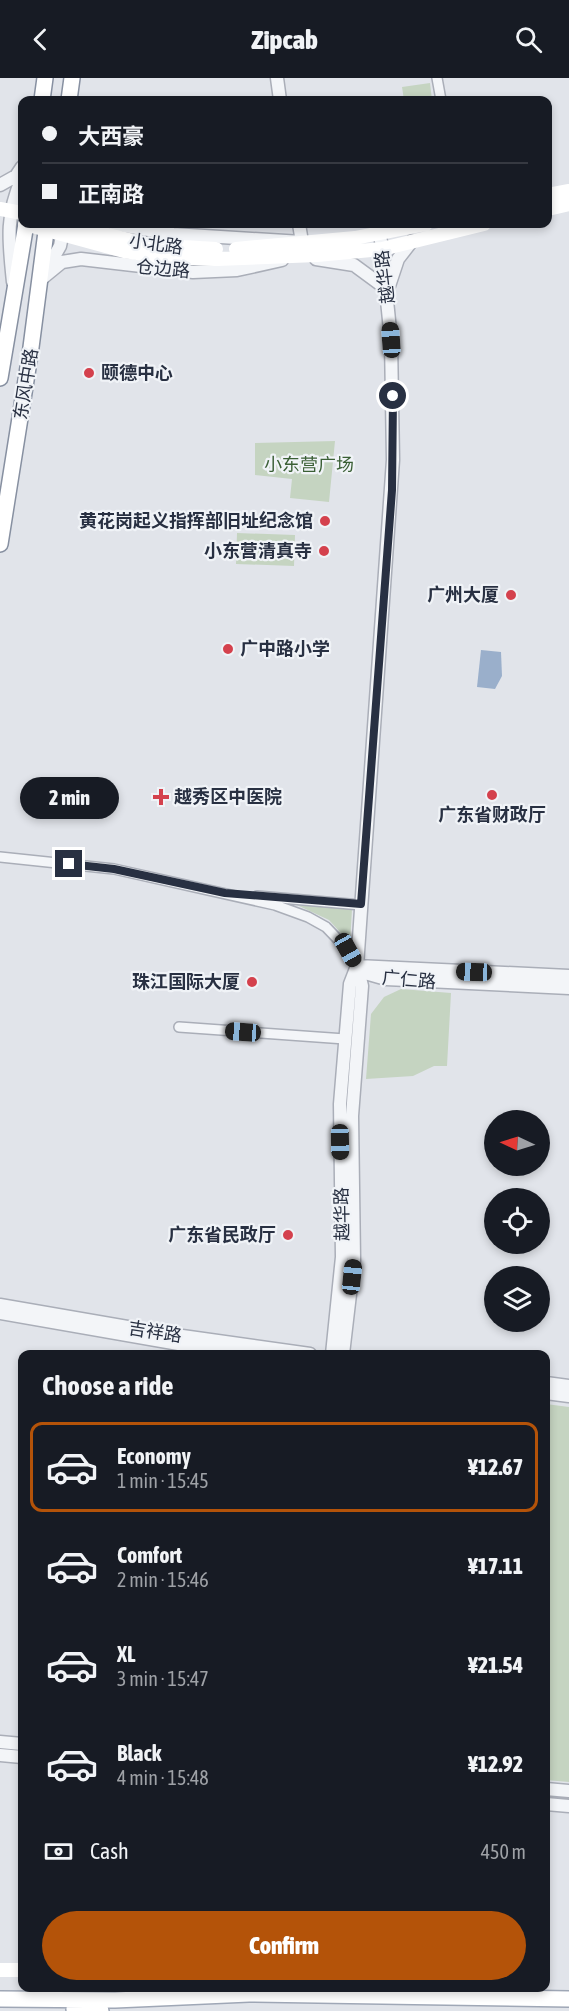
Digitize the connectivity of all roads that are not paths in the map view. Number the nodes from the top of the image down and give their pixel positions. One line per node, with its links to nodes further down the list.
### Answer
1 (45, 78): 5 (main road)
2 (72, 78): 6 (main road)
3 (277, 78): 7 (street)
4 (437, 78): 8 (street)
5 (43, 96)
6 (70, 96)
7 (279, 96)
8 (440, 96)
9 (18, 173): 10 (street)
10 (0, 185)
11 (18, 188): 40 (street)
12 (569, 190): 13 (main road)
13 (552, 194)
14 (569, 204): 16 (main road)
15 (0, 208): 17 (main road, bridge)
16 (552, 208)
17 (18, 212)
18 (0, 218): 19 (main road, 小北路)
19 (18, 222)
20 (24, 228): 40 (main road, 东风中路)
21 (43, 228): 35 (main road, 小北路, bridge)
22 (46, 228): 38 (main road, 东风中路)
23 (63, 228): 38 (street)
24 (78, 228): 37 (street)
25 (79, 228): 35 (main road, 小北路, bridge)
26 (137, 228): 33 (street, 仓边路)
27 (300, 228): 33 (street)
28 (408, 228): 30 (main road, 仓边路)
29 (467, 228): 32 (main road, 仓边路)
30 (380, 234): 33 (main road, 仓边路); 34 (street, 越华路)
31 (0, 237): 40 (street)
32 (412, 241): 34 (main road, 仓边路); 39 (street)
33 (302, 242): 35 (main road, 仓边路)
34 (382, 249): 36 (main road, 仓边路); 39 (street, 越华路)
35 (217, 254): 36 (main road, 仓边路)
36 (292, 257): 37 (street, 仓边路); 39 (street)
37 (93, 260): 38 (street, 仓边路)
38 (40, 280): 42 (main road, 东风中路)
39 (388, 290): 45 (street, 越华路)
40 (14, 295): 41 (main road, 东风中路)
41 (0, 378)
42 (0, 544)
43 (0, 856): 44 (street)
44 (225, 893): 45 (street); 46 (street)
45 (361, 904): 46 (street, 越华路)
46 (357, 966): 47 (street, 广仁路); 48 (street, 广仁路); 50 (street, 越华路); 56 (street, 越华路)
47 (569, 976)
48 (569, 988)
49 (179, 1027): 50 (street)
50 (345, 1039): 55 (street, 越华路)
51 (0, 1305): 54 (street, 吉祥路)
52 (0, 1313): 53 (street, 吉祥路)
53 (213, 1350)
54 (281, 1350)
55 (332, 1350)
56 (343, 1350)
57 (550, 1384): 58 (street)
58 (569, 1386)
59 (550, 1394): 60 (street)
60 (569, 1396)
61 (0, 1742): 62 (street)
62 (18, 1744)
63 (0, 1755): 64 (street)
64 (18, 1757)
65 (550, 1789): 66 (street)
66 (569, 1791)
67 (550, 1804): 68 (street)
68 (569, 1806)
69 (0, 1970): 70 (main road)
70 (18, 1970)
71 (171, 1992): 74 (main road)
72 (329, 1992): 75 (street)
73 (389, 1992): 75 (main road); 77 (main road)
74 (198, 1995): 75 (main road); 78 (main road)
75 (323, 1995)
76 (0, 1999): 78 (main road)
77 (569, 1999)
78 (47, 2004): 79 (main road); 80 (main road)
79 (0, 2007)
80 (101, 2011)

